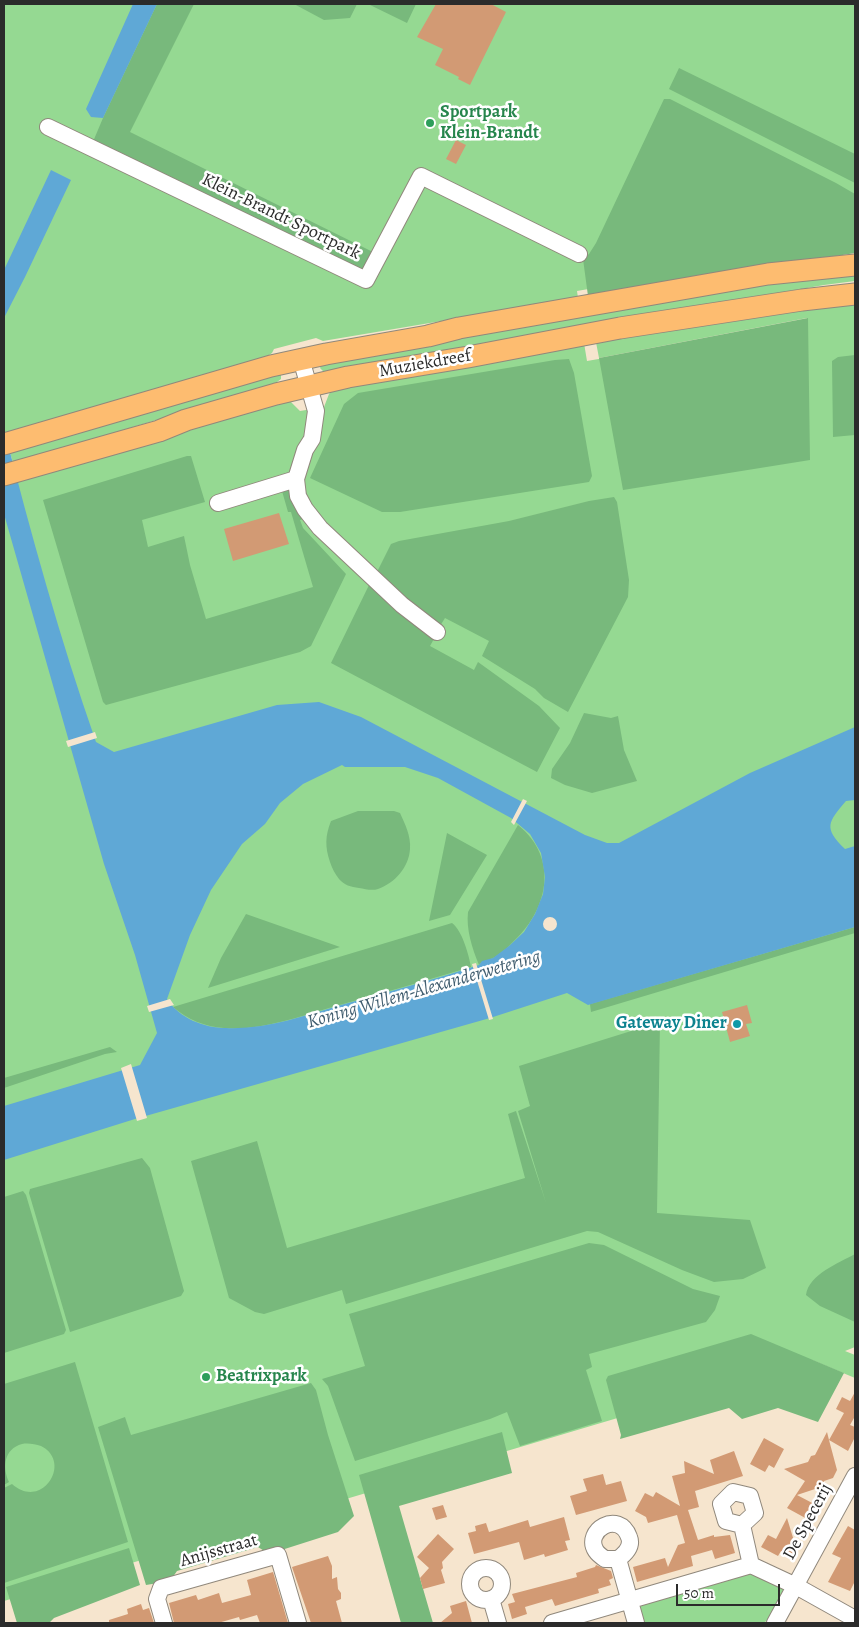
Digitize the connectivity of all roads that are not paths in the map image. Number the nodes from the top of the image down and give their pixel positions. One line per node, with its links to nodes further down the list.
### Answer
1 (48, 127): 2 (street, Klein-Brandt Sportpark)
2 (579, 254)
3 (855, 265): 5 (main road, Muziekdreef)
4 (855, 294): 6 (main road, Muziekdreef)
5 (301, 359): 6 (street); 7 (main road, Muziekdreef)
6 (309, 386): 8 (main road, Muziekdreef); 9 (street)
7 (10, 442)
8 (4, 475)
9 (296, 479): 10 (street); 11 (street)
10 (218, 503)
11 (437, 632)
12 (855, 1476): 16 (street, De Specerij)
13 (742, 1525): 15 (street)
14 (618, 1559): 18 (street)
15 (751, 1565): 16 (street, De Specerij); 18 (street)
16 (796, 1586): 19 (street, De Specerij); 25 (street, De Specerij)
17 (491, 1599): 22 (street)
18 (629, 1601): 23 (street); 24 (street)
19 (855, 1619)
20 (164, 1623): 21 (street, Anijsstraat)
21 (298, 1623)
22 (498, 1623)
23 (552, 1623)
24 (636, 1623)
25 (775, 1623)

